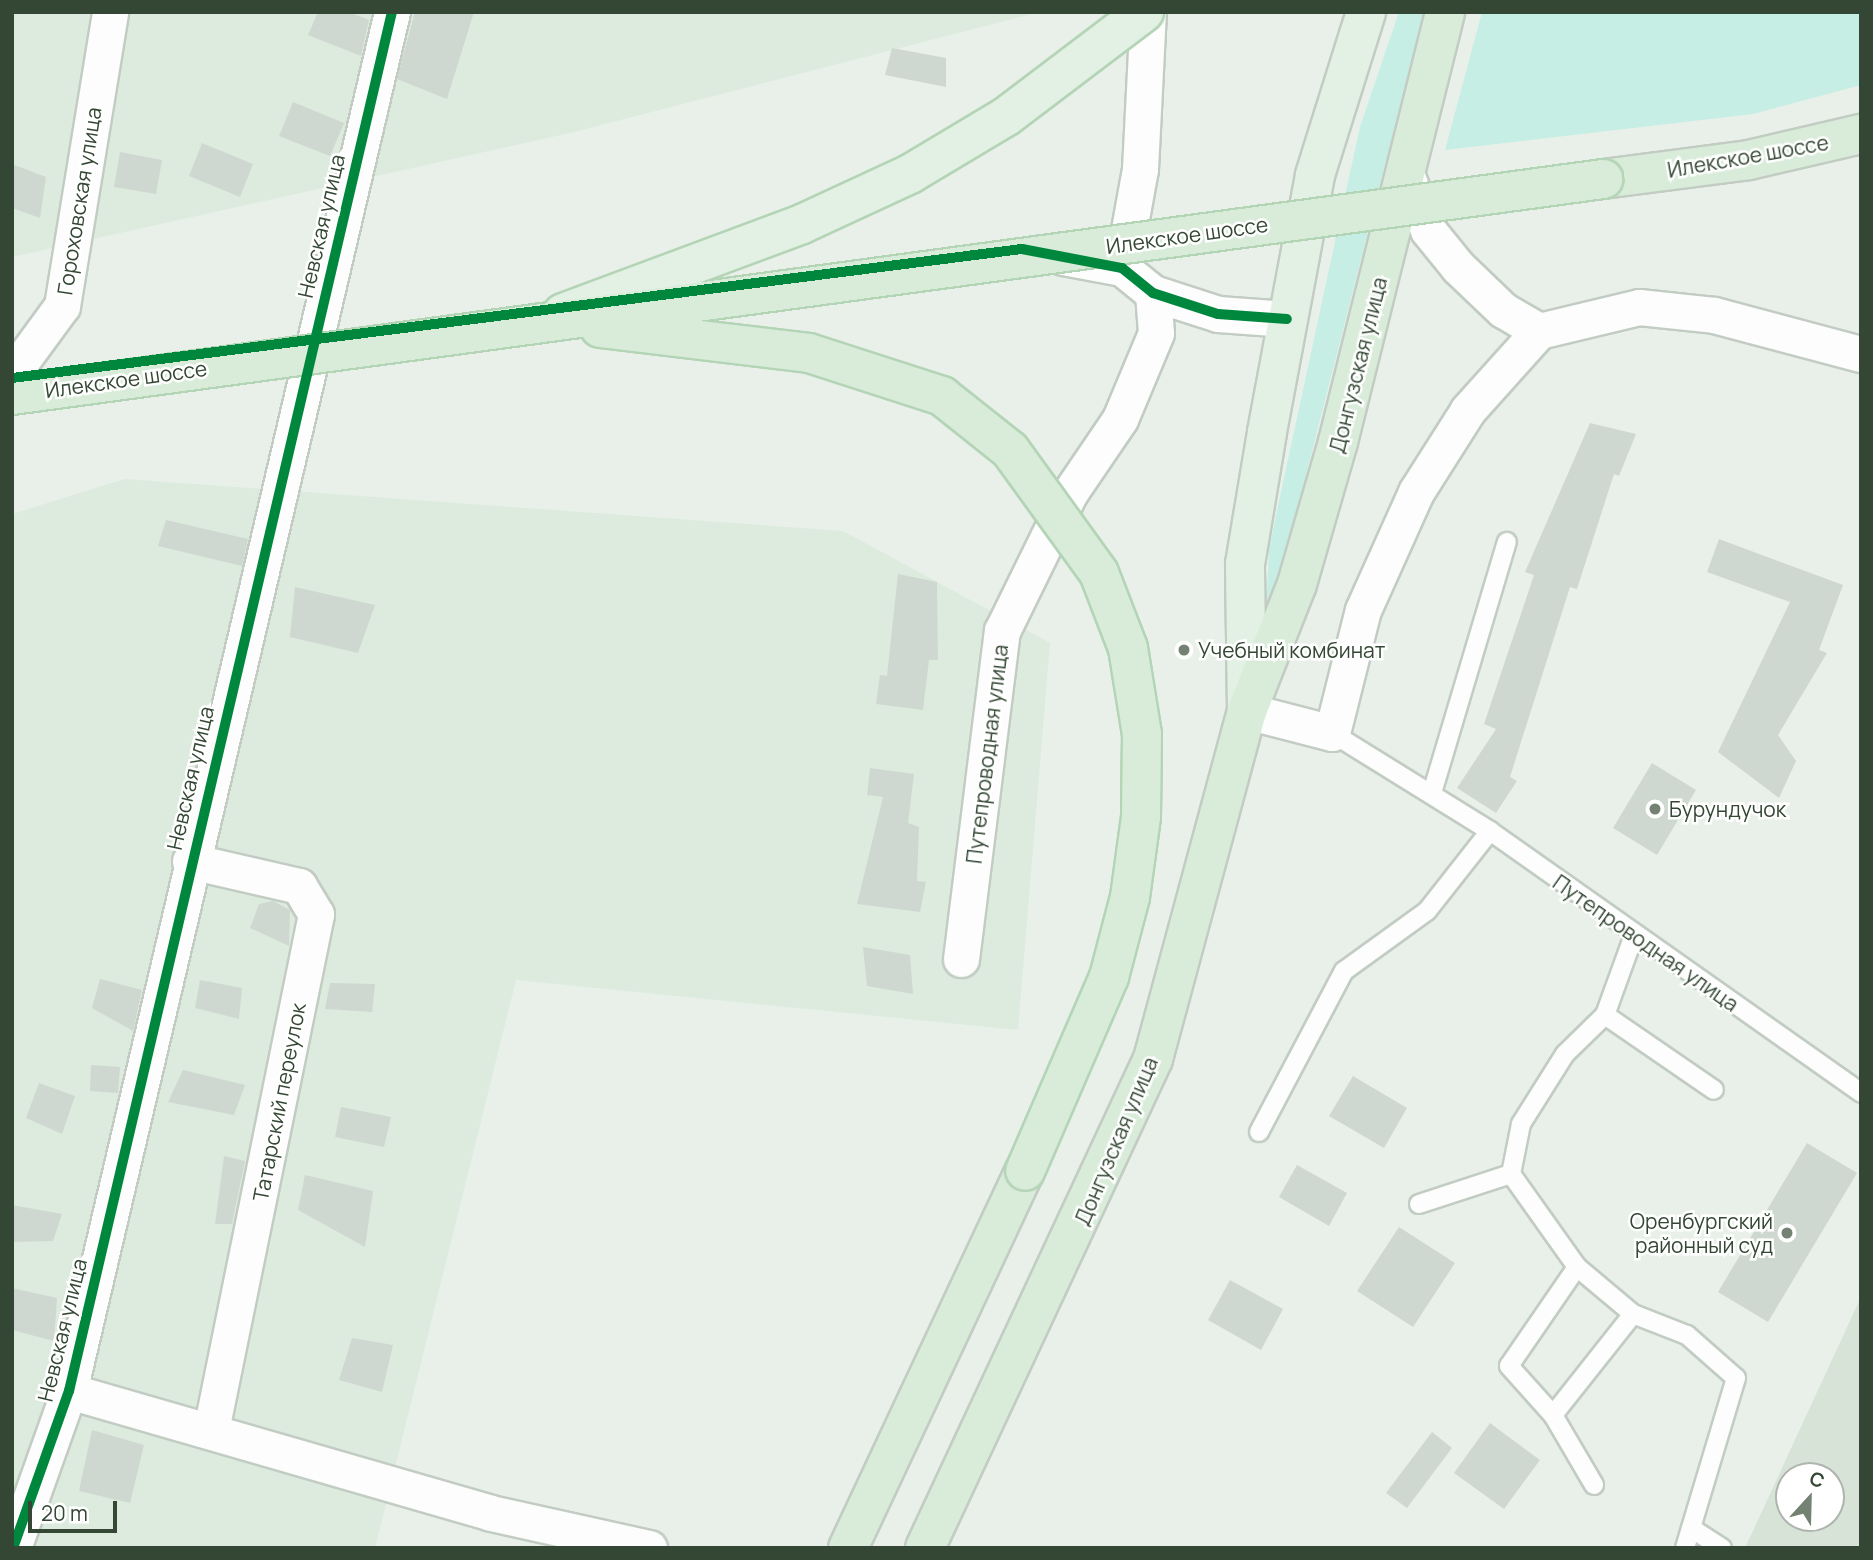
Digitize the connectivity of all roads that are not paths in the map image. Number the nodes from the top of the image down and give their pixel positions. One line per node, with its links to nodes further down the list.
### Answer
1 (110, 12): 15 (street, Гороховская улица)
2 (392, 12): 13 (street, Невская улица)
3 (1146, 12): 8 (street); 11 (main road, bridge)
4 (1366, 12): 10 (main road, Донгузская улица)
5 (1445, 12): 7 (highway, Донгузская улица)
6 (1861, 134): 11 (highway, Илекское шоссе, bridge)
7 (1406, 175): 12 (street); 18 (highway, Донгузская улица)
8 (1122, 268): 9 (street); 13 (street)
9 (1153, 293): 10 (street); 24 (street, Путепроводная улица)
10 (1287, 319): 18 (main road, Донгузская улица)
11 (542, 321): 16 (highway, Илекское шоссе, bridge); 41 (highway, bridge)
12 (1539, 331): 14 (street); 19 (street)
13 (315, 335): 15 (street); 22 (street, Невская улица)
14 (1861, 354)
15 (12, 376)
16 (12, 395)
17 (1507, 542): 20 (lane)
18 (1247, 711): 19 (street); 38 (highway, Донгузская улица)
19 (1332, 733): 20 (lane, Путепроводная улица)
20 (1432, 793): 21 (lane, Путепроводная улица)
21 (1490, 831): 23 (lane, Путепроводная улица); 28 (lane)
22 (190, 861): 33 (street, Невская улица); 35 (street, Татарский переулок)
23 (1634, 935): 25 (lane); 27 (lane, Путепроводная улица)
24 (961, 959)
25 (1605, 1015): 26 (lane); 29 (lane)
26 (1714, 1090)
27 (1861, 1093)
28 (1259, 1132)
29 (1511, 1174): 30 (lane); 31 (lane)
30 (1419, 1204)
31 (1577, 1268): 32 (lane); 34 (lane)
32 (1633, 1314): 34 (lane); 37 (lane)
33 (69, 1391): 35 (street); 39 (street, Невская улица)
34 (1553, 1415): 36 (lane)
35 (211, 1430): 40 (street)
36 (1594, 1485)
37 (1691, 1528): 42 (lane); 43 (lane)
38 (931, 1544)
39 (13, 1548)
40 (649, 1548)
41 (848, 1548)
42 (1685, 1548)
43 (1722, 1548)

